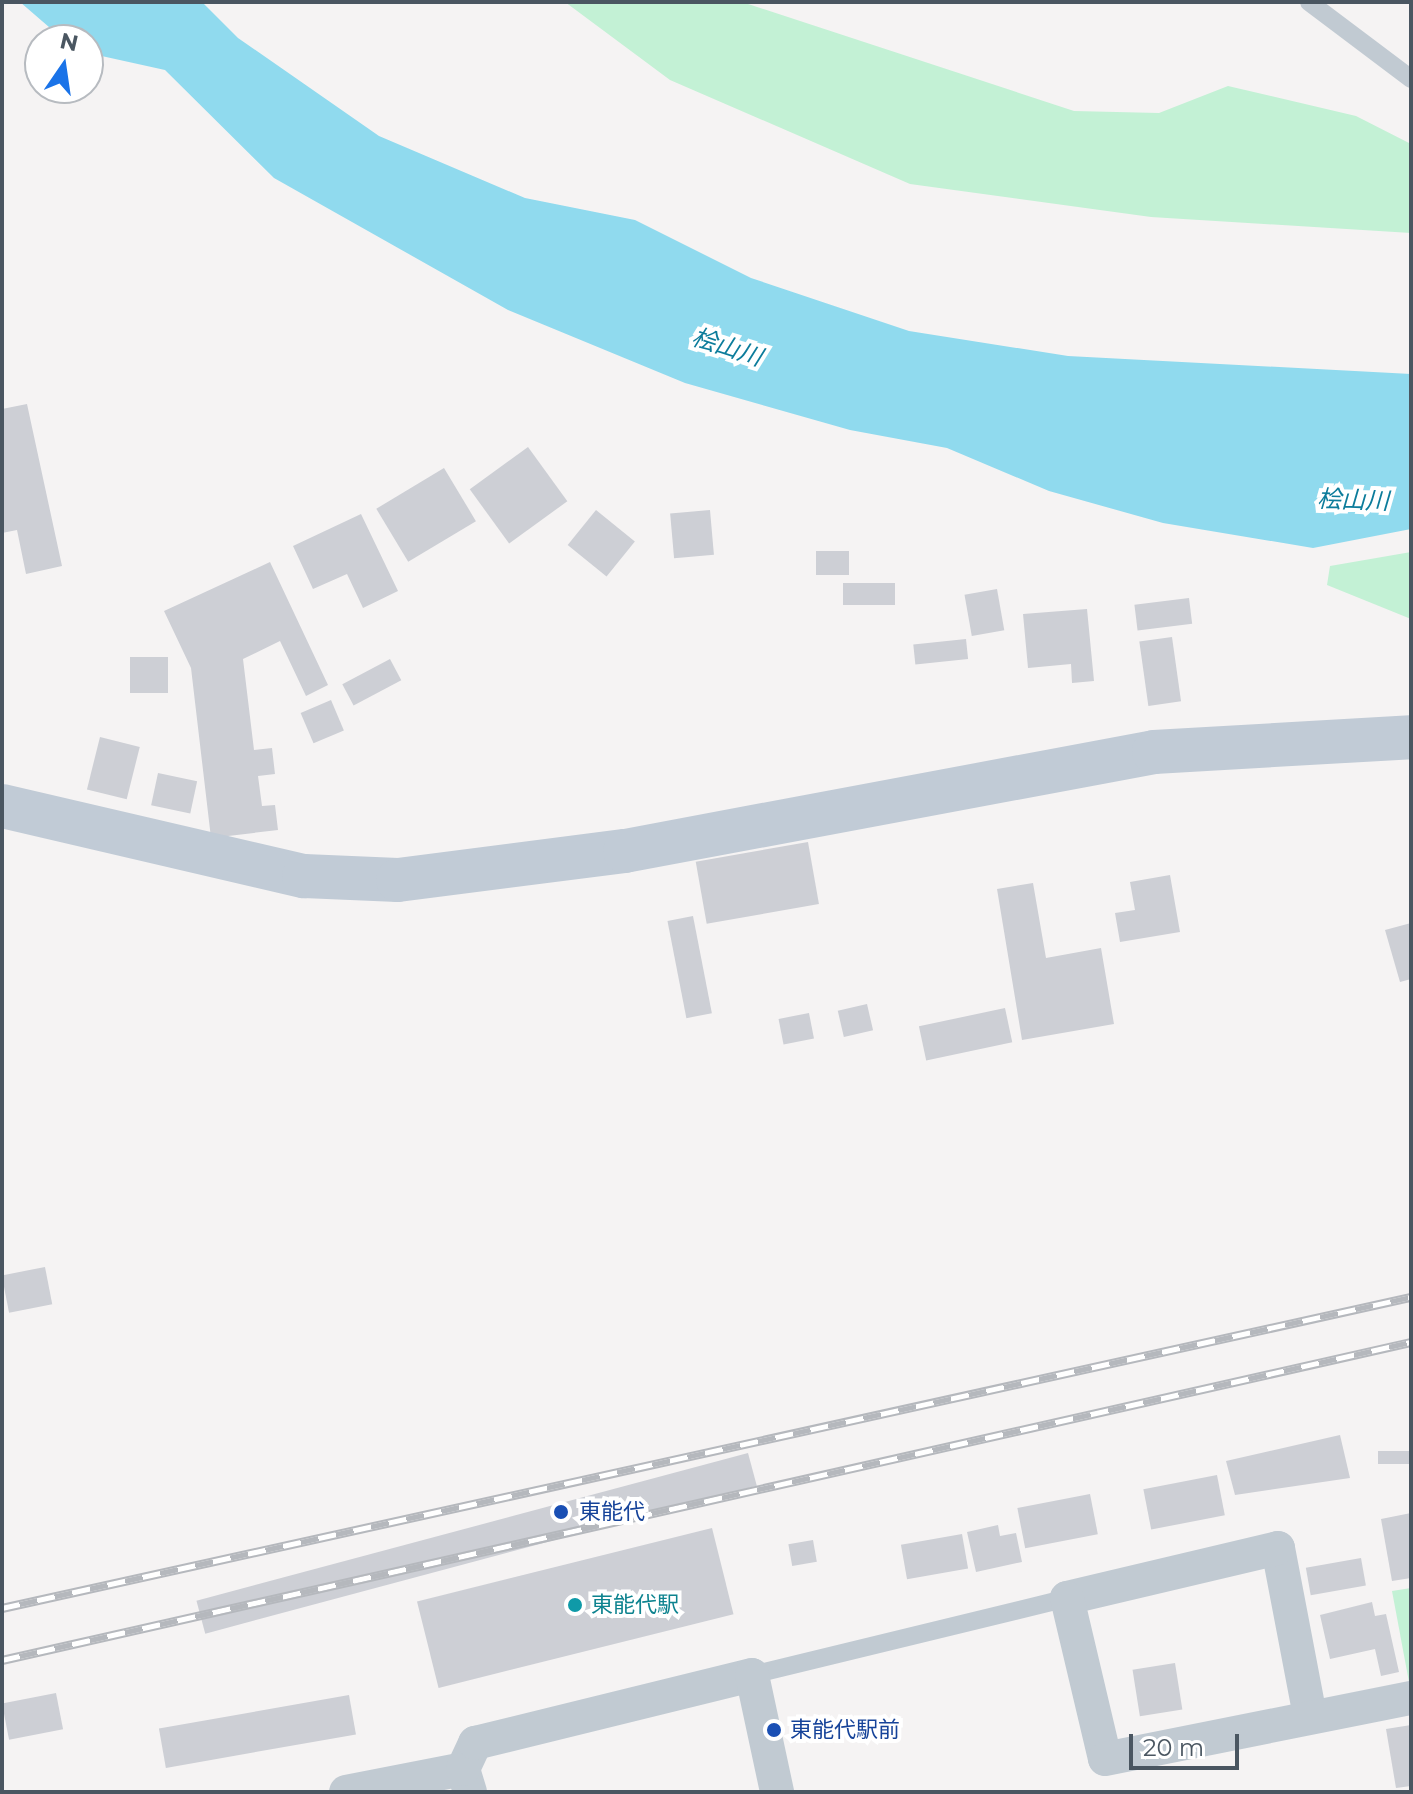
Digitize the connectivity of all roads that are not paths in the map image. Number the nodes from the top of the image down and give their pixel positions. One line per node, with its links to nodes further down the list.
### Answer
1 (1309, 2): 2 (lane)
2 (1411, 79)
3 (1411, 737): 4 (street)
4 (2, 806)
5 (1067, 1598): 6 (lane); 8 (street); 8 (street)
6 (752, 1675): 9 (street); 11 (street)
7 (1411, 1698): 8 (street)
8 (1310, 1716)
9 (466, 1781): 10 (street)
10 (346, 1792)
11 (777, 1792)

